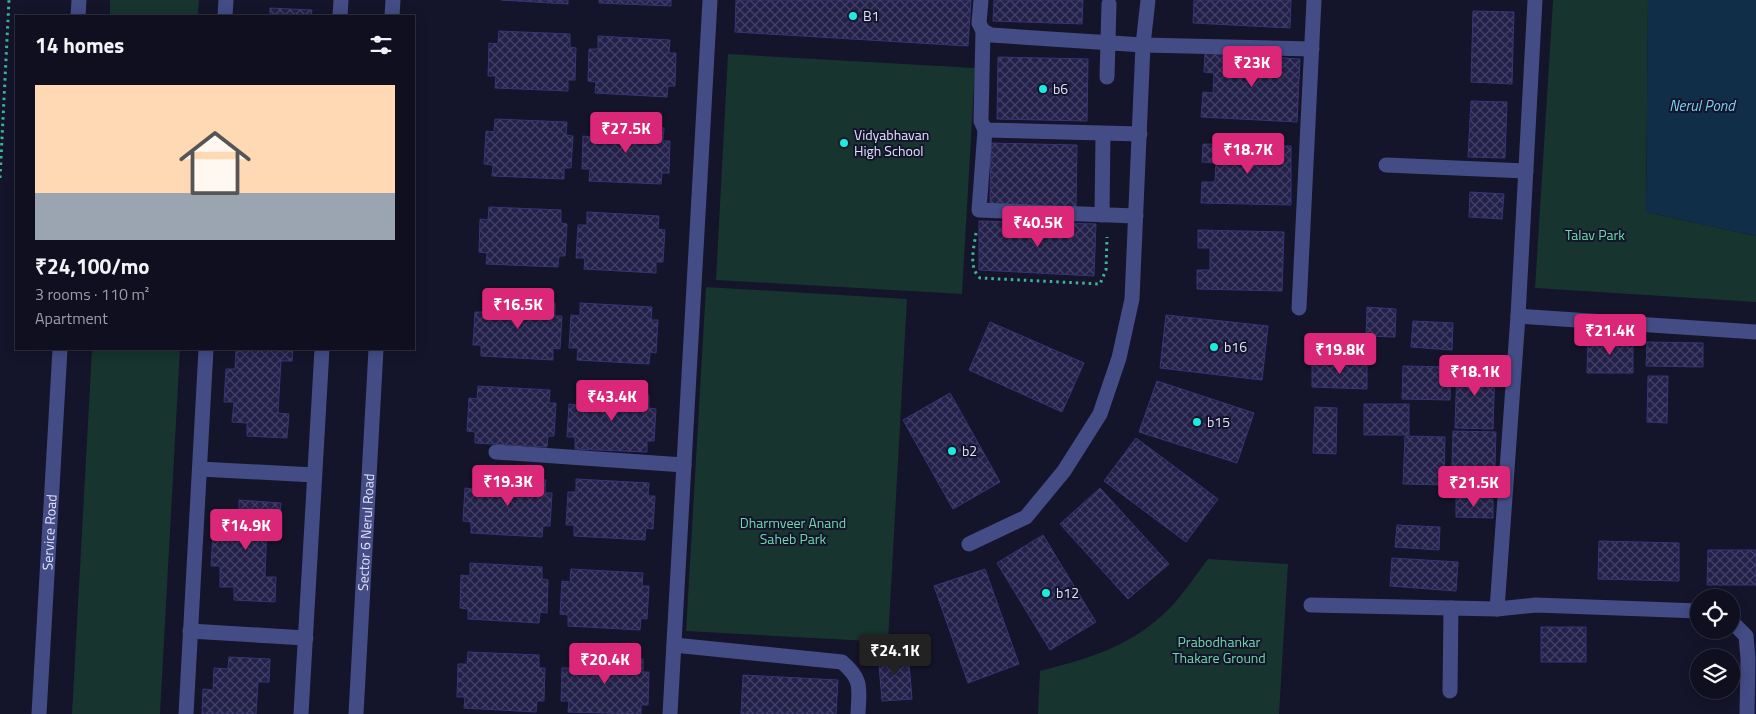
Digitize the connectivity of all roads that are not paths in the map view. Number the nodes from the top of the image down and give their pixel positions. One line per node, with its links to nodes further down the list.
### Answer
1 (79, 0): 11 (street)
2 (226, 0): 12 (street)
3 (341, 0): 13 (street)
4 (393, 0): 14 (street)
5 (710, 0): 35 (street)
6 (981, 0): 15 (street)
7 (1148, 0): 17 (street)
8 (1314, 0): 18 (street)
9 (1535, 0): 24 (street)
10 (1109, 4): 16 (street)
11 (78, 15)
12 (225, 15)
13 (340, 15)
14 (392, 15)
15 (983, 32): 16 (street); 20 (street)
16 (1108, 43): 17 (street); 19 (street)
17 (1143, 45): 18 (street); 22 (street)
18 (1312, 49): 27 (street)
19 (1107, 77)
20 (985, 130): 21 (street); 25 (street)
21 (1103, 134): 22 (street); 25 (street)
22 (1140, 134): 26 (street)
23 (1386, 164): 24 (street)
24 (1526, 171): 28 (street)
25 (1102, 215): 26 (street)
26 (1136, 216): 38 (street)
27 (1299, 308)
28 (1518, 316): 29 (street); 41 (street)
29 (1756, 332)
30 (60, 350): 48 (street, Service Road)
31 (206, 350): 36 (street)
32 (322, 350): 37 (street)
33 (376, 350): 51 (street, Sector 6 Nerul Road)
34 (496, 452): 35 (street)
35 (684, 465): 46 (street)
36 (200, 469): 37 (street); 44 (street)
37 (314, 475): 45 (street)
38 (969, 544)
39 (1311, 605): 40 (street)
40 (1451, 608): 41 (street); 47 (street)
41 (1497, 609): 42 (street)
42 (1690, 611)
43 (1740, 630): 54 (street)
44 (190, 631): 45 (street); 49 (street)
45 (306, 638): 50 (street)
46 (674, 645): 52 (street); 53 (street)
47 (1450, 691)
48 (39, 714)
49 (186, 714)
50 (301, 714)
51 (356, 714)
52 (670, 714)
53 (858, 714)
54 (1747, 714)

